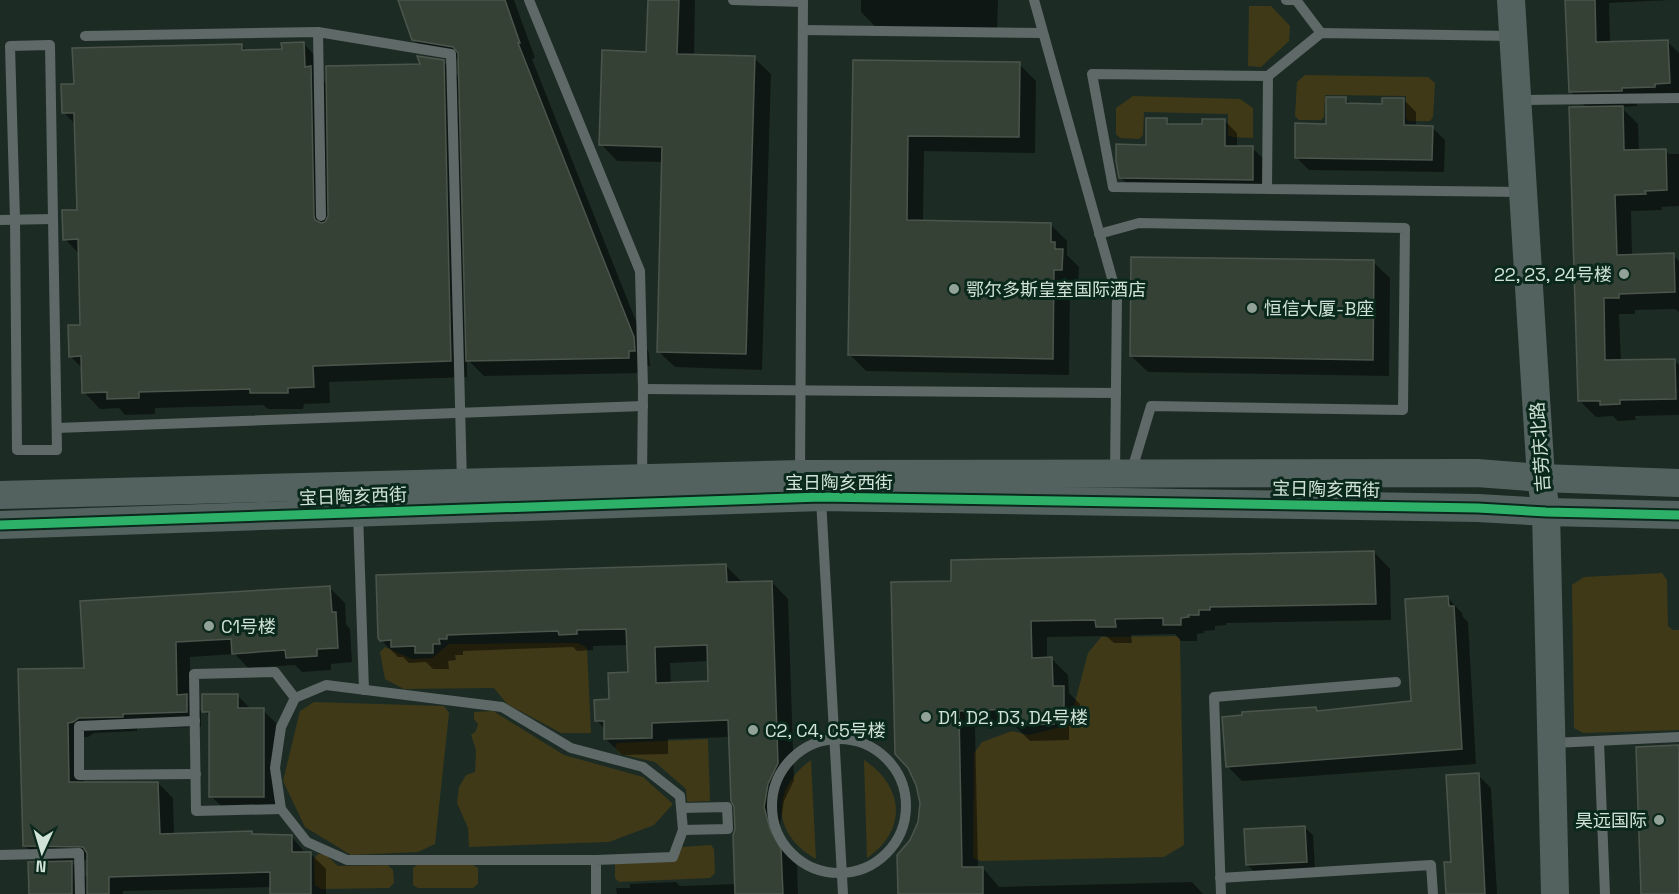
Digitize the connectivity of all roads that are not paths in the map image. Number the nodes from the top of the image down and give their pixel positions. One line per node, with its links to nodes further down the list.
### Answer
1 (530, 0): 24 (lane)
2 (733, 0): 3 (lane)
3 (757, 0): 7 (lane)
4 (1034, 0): 10 (lane)
5 (1286, 0): 11 (lane)
6 (1511, 0): 13 (street, 吉劳庆北路)
7 (803, 1): 8 (lane)
8 (803, 30): 10 (lane); 25 (lane)
9 (318, 32): 12 (lane); 19 (lane); 28 (lane)
10 (1043, 33): 23 (lane)
11 (1322, 33): 13 (lane); 14 (lane)
12 (85, 36)
13 (1513, 36): 16 (street, 吉劳庆北路)
14 (1268, 76): 17 (lane); 17 (lane)
15 (1679, 98): 16 (lane)
16 (1517, 100): 18 (street, 吉劳庆北路)
17 (1267, 189): 18 (lane)
18 (1523, 192): 32 (street, 吉劳庆北路)
19 (321, 216)
20 (15, 219): 21 (lane); 21 (lane); 22 (lane); 29 (lane)
21 (53, 219): 29 (lane)
22 (0, 220)
23 (1099, 234): 26 (lane); 31 (lane)
24 (643, 389): 25 (lane); 27 (lane)
25 (800, 390): 26 (lane); 30 (lane)
26 (1116, 393): 31 (lane)
27 (643, 406): 28 (lane); 33 (lane)
28 (459, 412): 29 (lane); 34 (lane)
29 (57, 428)
30 (800, 474): 31 (street, 宝日陶亥西街); 33 (street, 宝日陶亥西街)
31 (1123, 474): 32 (street, 宝日陶亥西街)
32 (1541, 478): 35 (street, 宝日陶亥西街); 38 (street, 吉劳庆北路)
33 (642, 479): 34 (street, 宝日陶亥西街)
34 (462, 483): 36 (street, 宝日陶亥西街)
35 (1679, 483)
36 (0, 495)
37 (821, 497): 38 (street, 宝日陶亥西街); 39 (street, 宝日陶亥西街); 47 (lane)
38 (1546, 512): 40 (street, 宝日陶亥西街); 49 (street, 吉劳庆北路)
39 (358, 513): 41 (street, 宝日陶亥西街); 43 (lane)
40 (1679, 515)
41 (0, 525)
42 (1396, 682): 57 (lane)
43 (364, 690): 44 (lane); 51 (lane)
44 (295, 698): 45 (lane); 52 (lane)
45 (195, 721): 50 (lane); 50 (lane)
46 (1679, 737): 48 (lane)
47 (835, 739): 56 (lane); 56 (lane); 56 (lane)
48 (1599, 741): 49 (lane); 64 (lane)
49 (1551, 744): 63 (street, 吉劳庆北路)
50 (196, 774): 52 (lane)
51 (682, 808): 53 (lane); 53 (lane)
52 (281, 809): 55 (lane)
53 (683, 830): 55 (lane)
54 (0, 855): 58 (lane)
55 (596, 860): 59 (lane)
56 (842, 874): 60 (lane)
57 (1221, 878): 61 (lane); 62 (lane)
58 (80, 894)
59 (596, 894)
60 (843, 894)
61 (1221, 894)
62 (1433, 894)
63 (1555, 894)
64 (1605, 894)

